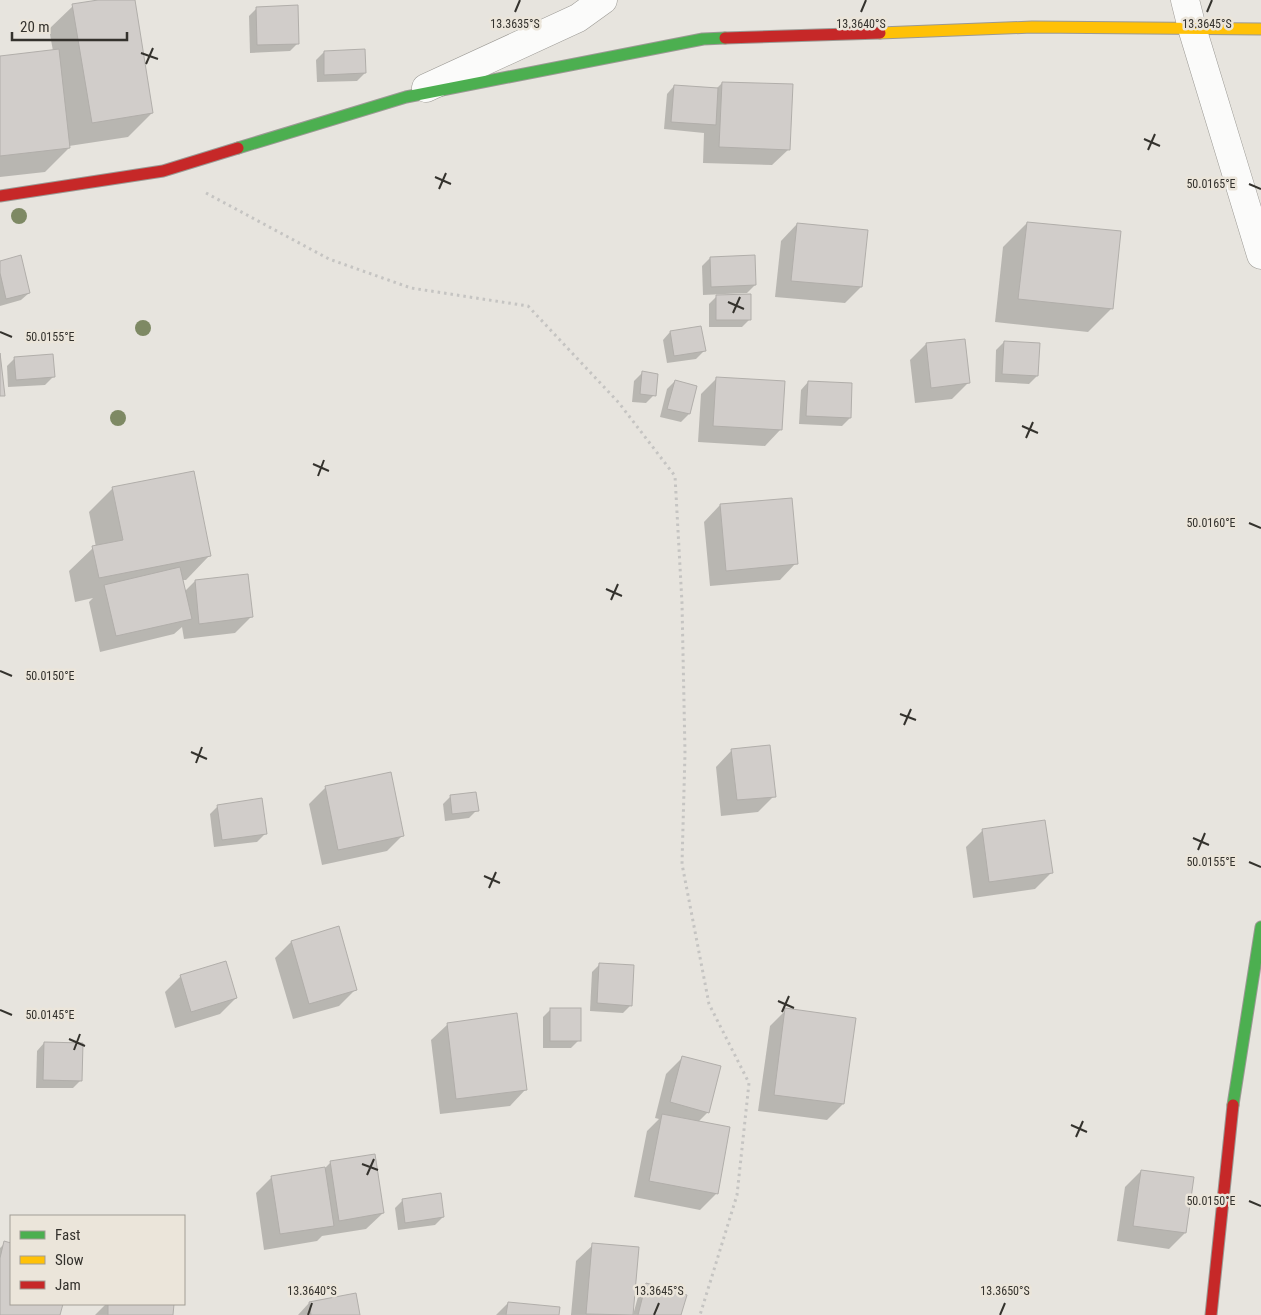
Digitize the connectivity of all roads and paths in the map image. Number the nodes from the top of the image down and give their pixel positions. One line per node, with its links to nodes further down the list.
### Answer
1 (603, 0): 5 (street)
2 (1186, 0): 3 (street)
3 (1192, 28): 4 (street); 5 (street); 8 (street)
4 (1261, 29)
5 (406, 97): 6 (street)
6 (163, 171): 7 (street); 10 (path)
7 (0, 196)
8 (1261, 256)
9 (1261, 927): 11 (street)
10 (700, 1315)
11 (1211, 1315)

